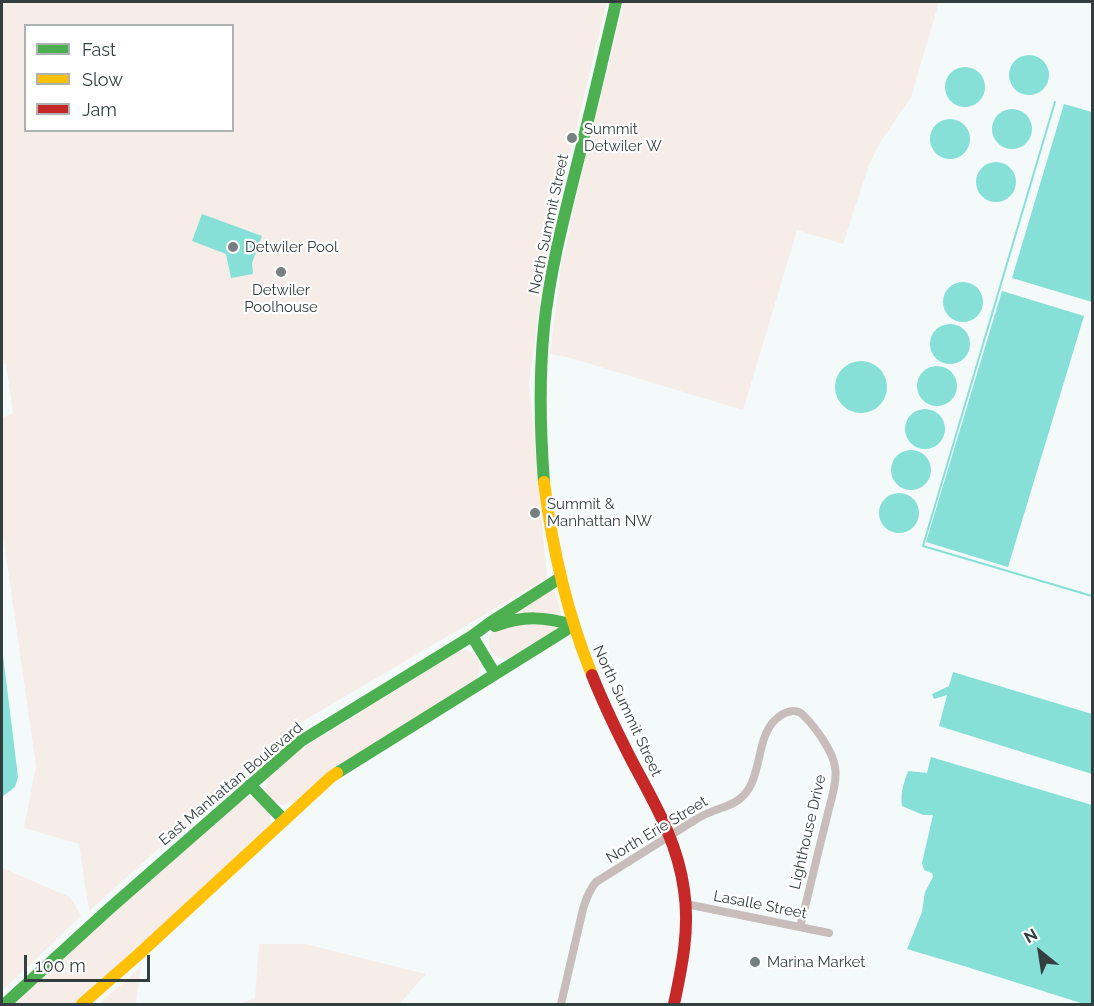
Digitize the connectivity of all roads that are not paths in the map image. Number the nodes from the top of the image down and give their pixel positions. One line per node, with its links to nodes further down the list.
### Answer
1 (616, 2): 2 (street, North Summit Street)
2 (560, 578): 3 (street, North Summit Street); 4 (street, East Manhattan Boulevard)
3 (574, 625): 4 (street); 5 (street); 9 (street, North Summit Street)
4 (472, 636): 5 (street); 7 (street, East Manhattan Boulevard)
5 (495, 674): 8 (street)
6 (804, 715): 9 (street, North Erie Street); 11 (street, Lighthouse Drive)
7 (250, 785): 8 (street); 13 (street, East Manhattan Boulevard)
8 (284, 820): 14 (street)
9 (670, 836): 10 (street, North Summit Street); 15 (street, North Erie Street)
10 (686, 904): 11 (street, Lasalle Street); 16 (street, North Summit Street)
11 (800, 927): 12 (street, Lasalle Street)
12 (829, 933)
13 (4, 1005)
14 (82, 1005)
15 (561, 1005)
16 (674, 1005)

